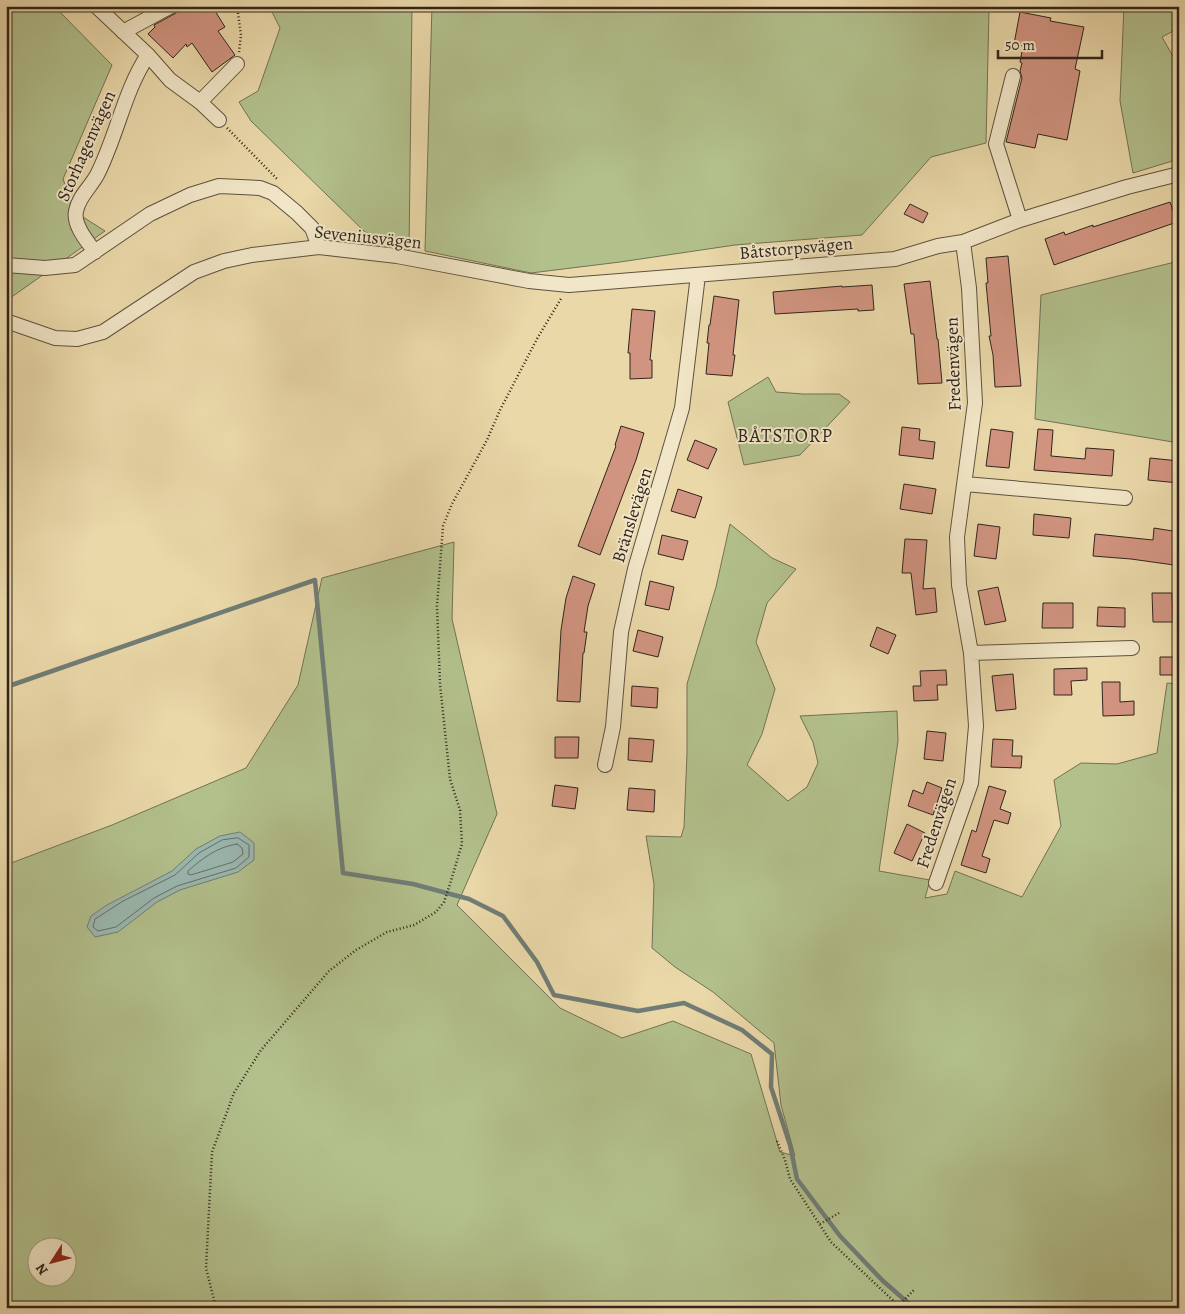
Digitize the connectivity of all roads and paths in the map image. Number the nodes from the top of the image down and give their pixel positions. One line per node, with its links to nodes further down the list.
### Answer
1 (96, 6): 4 (street)
2 (171, 6): 4 (street)
3 (237, 6): 6 (path)
4 (123, 32): 5 (street)
5 (148, 55): 8 (street); 14 (street, Storhagenvägen)
6 (237, 64): 8 (street)
7 (1013, 76): 11 (street)
8 (200, 102): 9 (street)
9 (219, 120)
10 (1179, 174): 11 (street, Båtstorpsvägen)
11 (1020, 220): 12 (street, Båtstorpsvägen)
12 (963, 242): 16 (street, Båtstorpsvägen); 19 (street, Fredenvägen)
13 (319, 247): 14 (street); 17 (street, Seveniusvägen); 18 (street, Seveniusvägen)
14 (94, 252): 15 (street)
15 (6, 265)
16 (698, 275): 17 (street, Båtstorpsvägen); 23 (street, Bränslevägen)
17 (569, 285): 30 (path)
18 (6, 321)
19 (965, 484): 20 (street); 22 (street, Fredenvägen)
20 (1125, 498)
21 (1132, 648): 22 (street)
22 (971, 653): 24 (street, Fredenvägen)
23 (604, 765)
24 (936, 884)
25 (777, 1141): 27 (path)
26 (839, 1213): 27 (path)
27 (820, 1224): 29 (path)
28 (915, 1290): 29 (path)
29 (899, 1307)
30 (216, 1308)

